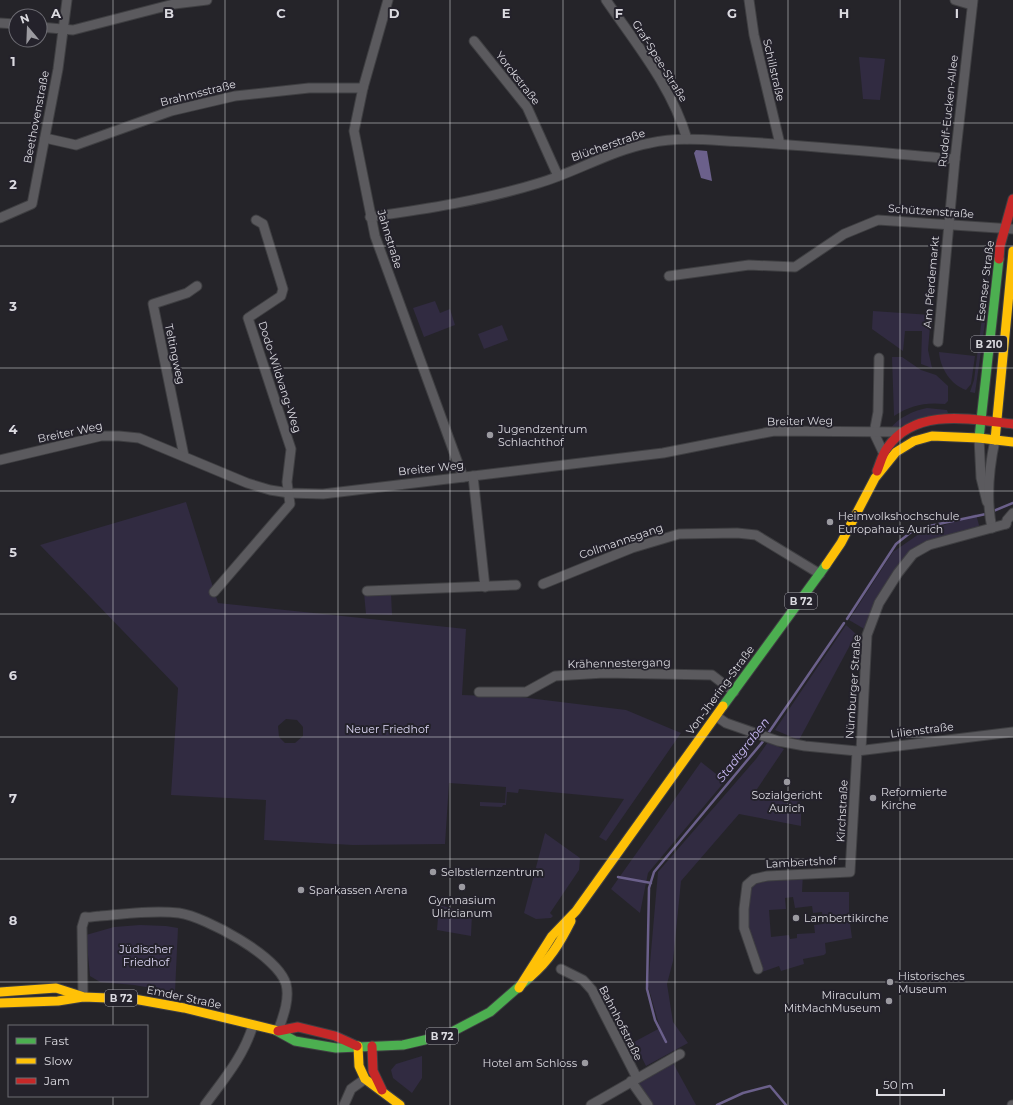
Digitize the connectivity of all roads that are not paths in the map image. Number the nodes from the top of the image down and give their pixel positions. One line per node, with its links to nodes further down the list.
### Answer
1 (67, 0): 10 (street, Beethovenstraße)
2 (207, 0): 7 (street)
3 (388, 0): 12 (street, Jahnstraße)
4 (606, 0): 14 (street, Graf-Spee-Straße)
5 (749, 0): 15 (street, Schillstraße)
6 (955, 0): 8 (street)
7 (173, 2): 10 (street)
8 (972, 2): 16 (street, Rudolf-Eucken-Allee)
9 (48, 28): 10 (street)
10 (62, 30): 13 (street, Beethovenstraße)
11 (474, 41): 17 (street, Yorckstraße)
12 (363, 88): 13 (street, Brahmsstraße); 19 (street, Jahnstraße)
13 (45, 138): 20 (street, Beethovenstraße)
14 (687, 139): 15 (street, Blücherstraße); 17 (street, Blücherstraße)
15 (780, 144): 16 (street, Blücherstraße)
16 (955, 159): 22 (street, Rudolf-Eucken-Allee)
17 (558, 176): 19 (street, Blücherstraße)
18 (1013, 199): 23 (main road, Esenser Straße / B 210)
19 (370, 217): 41 (street, Jahnstraße)
20 (0, 218)
21 (256, 220): 43 (street, Dodo-Wildvang-Weg)
22 (948, 224): 23 (street, Schützenstraße); 25 (street, Schützenstraße); 27 (street, Am Pferdemarkt)
23 (1009, 228): 29 (main road, Esenser Straße / B 210)
24 (1013, 251): 30 (main road, B 210)
25 (669, 276)
26 (197, 286): 38 (street, Teltingweg)
27 (938, 342)
28 (879, 358): 33 (street)
29 (980, 421): 30 (main road, B 72); 32 (main road, Von-Jhering-Straße / B 72); 34 (main road, Esenser Straße / B 210)
30 (998, 422): 31 (main road, B 72); 35 (main road, B 210)
31 (1013, 424)
32 (900, 432): 33 (street, Breiter Weg); 37 (main road, Von-Jhering-Straße / B 72)
33 (874, 433): 37 (street); 40 (street, Breiter Weg)
34 (979, 438): 35 (main road, B 72); 42 (main road, Von-Jhering-Straße / B 72); 44 (street)
35 (995, 440): 36 (main road, B 72); 44 (street)
36 (1013, 442)
37 (883, 452): 42 (main road, Von-Jhering-Straße / B 72)
38 (184, 456): 39 (street, Breiter Weg); 43 (street, Breiter Weg)
39 (0, 460)
40 (474, 476): 41 (street, Breiter Weg); 51 (street)
41 (463, 477): 43 (street, Breiter Weg)
42 (875, 478): 48 (main road, Von-Jhering-Straße / B 72)
43 (289, 493): 53 (street)
44 (988, 506): 46 (street)
45 (1013, 513): 47 (street)
46 (991, 523): 47 (street, Nürnburger Straße); 58 (street, Nürnburger Straße)
47 (1010, 526)
48 (820, 574): 50 (street, Collmannsgang); 55 (main road, Von-Jhering-Straße / B 72)
49 (516, 584): 51 (street)
50 (542, 584)
51 (485, 587): 52 (street)
52 (367, 591)
53 (214, 592)
54 (479, 692): 55 (street, Krähennestergang)
55 (734, 692): 56 (main road, Von-Jhering-Straße / B 72)
56 (716, 716): 58 (street, Lilienstraße); 68 (main road, Von-Jhering-Straße / B 72)
57 (1013, 732): 58 (street, Lilienstraße)
58 (859, 750): 59 (street, Kirchstraße)
59 (850, 872): 61 (street, Lambertshof)
60 (561, 969): 71 (street, Bahnhofstraße)
61 (758, 969)
62 (0, 992): 63 (main road, Emder Straße / B 72)
63 (83, 996): 64 (main road, Emder Straße / B 72); 65 (main road, Emder Straße / B 72); 66 (street)
64 (0, 1003)
65 (253, 1025): 66 (main road, Emder Straße / B 72); 73 (street)
66 (278, 1031): 67 (main road, Emder Straße / B 72); 67 (main road, Emder Straße / B 72)
67 (358, 1046): 68 (main road, Von-Jhering-Straße / B 72); 70 (main road)
68 (372, 1046): 72 (main road)
69 (680, 1054): 71 (street)
70 (365, 1079): 72 (main road); 74 (street)
71 (634, 1080): 76 (street); 77 (street, Bahnhofstraße)
72 (382, 1090): 75 (main road)
73 (205, 1105)
74 (344, 1105)
75 (400, 1105)
76 (590, 1105)
77 (648, 1105)

